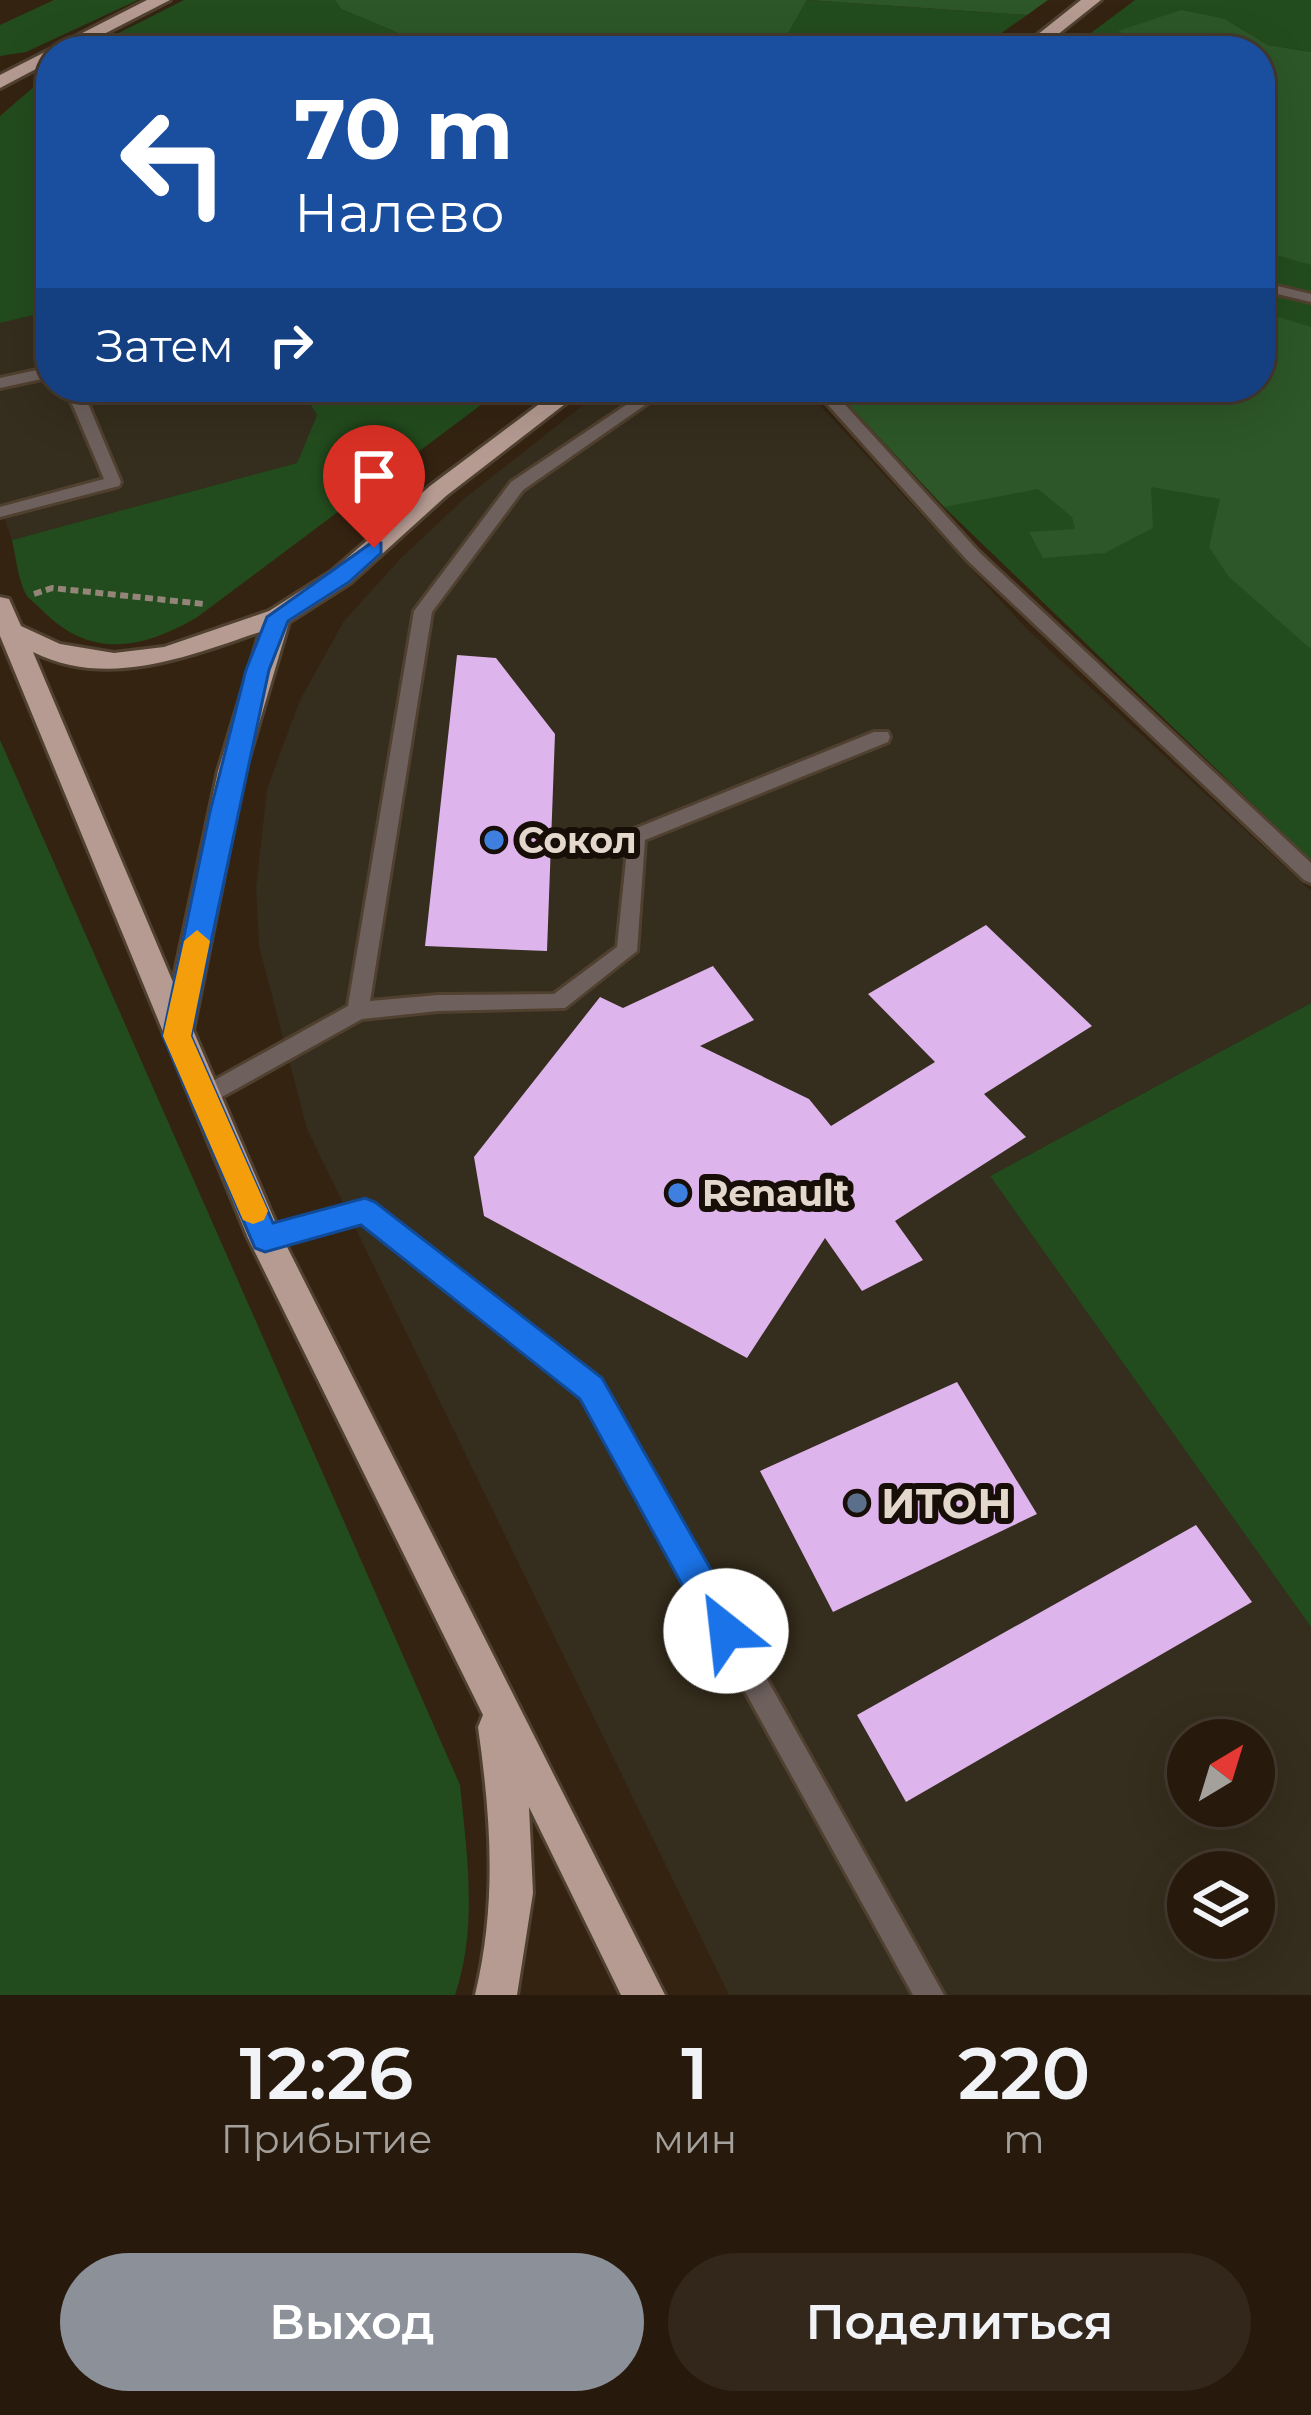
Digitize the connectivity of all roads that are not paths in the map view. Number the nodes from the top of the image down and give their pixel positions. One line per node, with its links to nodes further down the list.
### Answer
1 (161, 0): 3 (main road)
2 (1093, 0): 4 (main road)
3 (87, 36)
4 (1046, 36)
5 (36, 61): 6 (main road)
6 (3, 77)
7 (1275, 290): 8 (lane)
8 (1311, 298)
9 (36, 375): 10 (lane)
10 (0, 383)
11 (79, 402): 15 (lane)
12 (556, 402): 16 (main road)
13 (641, 402): 20 (lane)
14 (834, 402): 19 (lane)
15 (0, 512)
16 (278, 617): 17 (main road); 21 (main road)
17 (5, 618): 21 (main road)
18 (881, 737): 20 (lane)
19 (1311, 875)
20 (358, 1011): 22 (lane)
21 (177, 1036): 22 (main road)
22 (203, 1097): 23 (main road)
23 (265, 1238): 24 (main road); 27 (lane)
24 (495, 1703): 25 (main road); 26 (main road)
25 (496, 1995)
26 (644, 1995)
27 (929, 1995)

